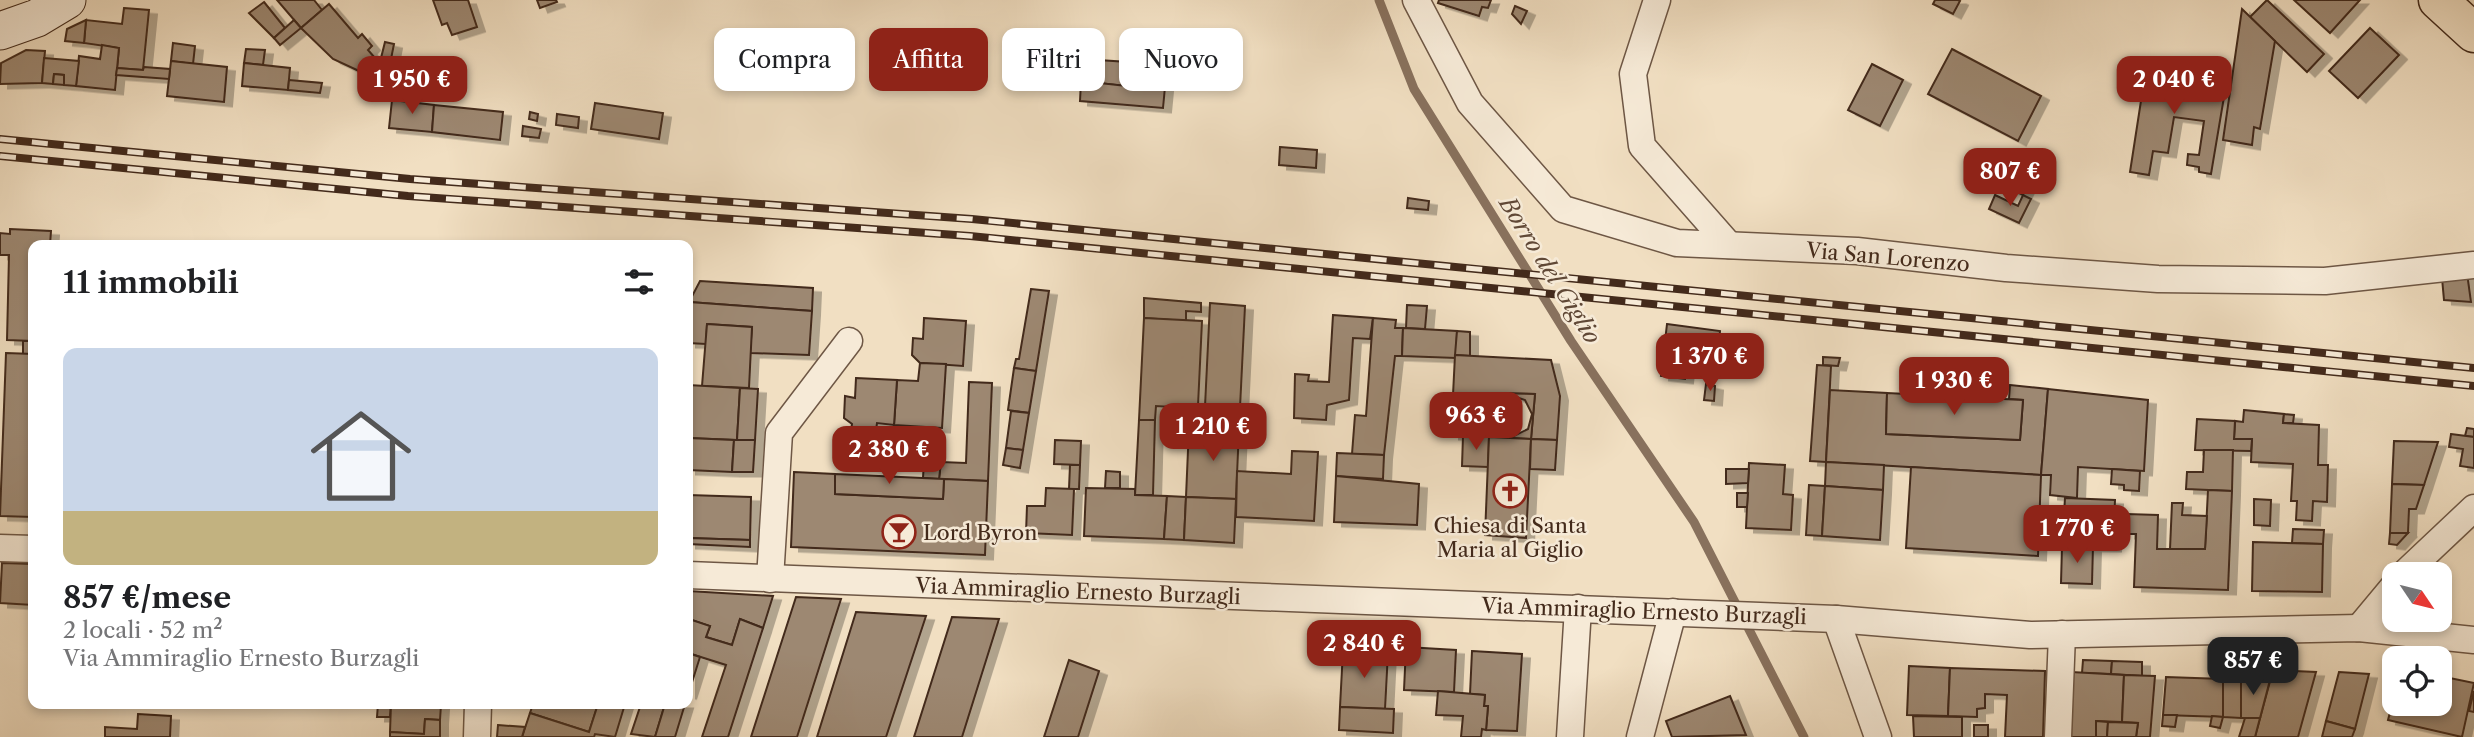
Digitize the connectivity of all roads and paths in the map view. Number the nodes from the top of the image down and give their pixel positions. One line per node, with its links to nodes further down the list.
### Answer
1 (67, 0): 5 (street)
2 (1416, 0): 7 (street, Via San Lorenzo)
3 (1657, 0): 7 (street)
4 (2438, 0): 6 (main road)
5 (0, 31)
6 (2474, 33)
7 (1729, 245): 8 (street, Via San Lorenzo)
8 (2474, 265)
9 (849, 341): 15 (street)
10 (2474, 508): 13 (street)
11 (0, 548): 12 (street)
12 (28, 548)
13 (2417, 562)
14 (693, 575): 15 (street, Via Ammiraglio Ernesto Burzagli)
15 (770, 579): 17 (street, Via Ammiraglio Ernesto Burzagli)
16 (2382, 600): 20 (street)
17 (1578, 608): 18 (street, Via Ammiraglio Ernesto Burzagli); 25 (street)
18 (1682, 613): 19 (street, Via Ammiraglio Ernesto Burzagli); 26 (street)
19 (1836, 619): 21 (street, Via Ammiraglio Ernesto Burzagli); 27 (street)
20 (2359, 628): 21 (street, Via Ammiraglio Ernesto Burzagli); 22 (street, Via Ammiraglio Ernesto Burzagli)
21 (2062, 635): 28 (street)
22 (2474, 640)
23 (478, 709): 24 (street)
24 (477, 737)
25 (1570, 737)
26 (1640, 737)
27 (1878, 737)
28 (2058, 737)

